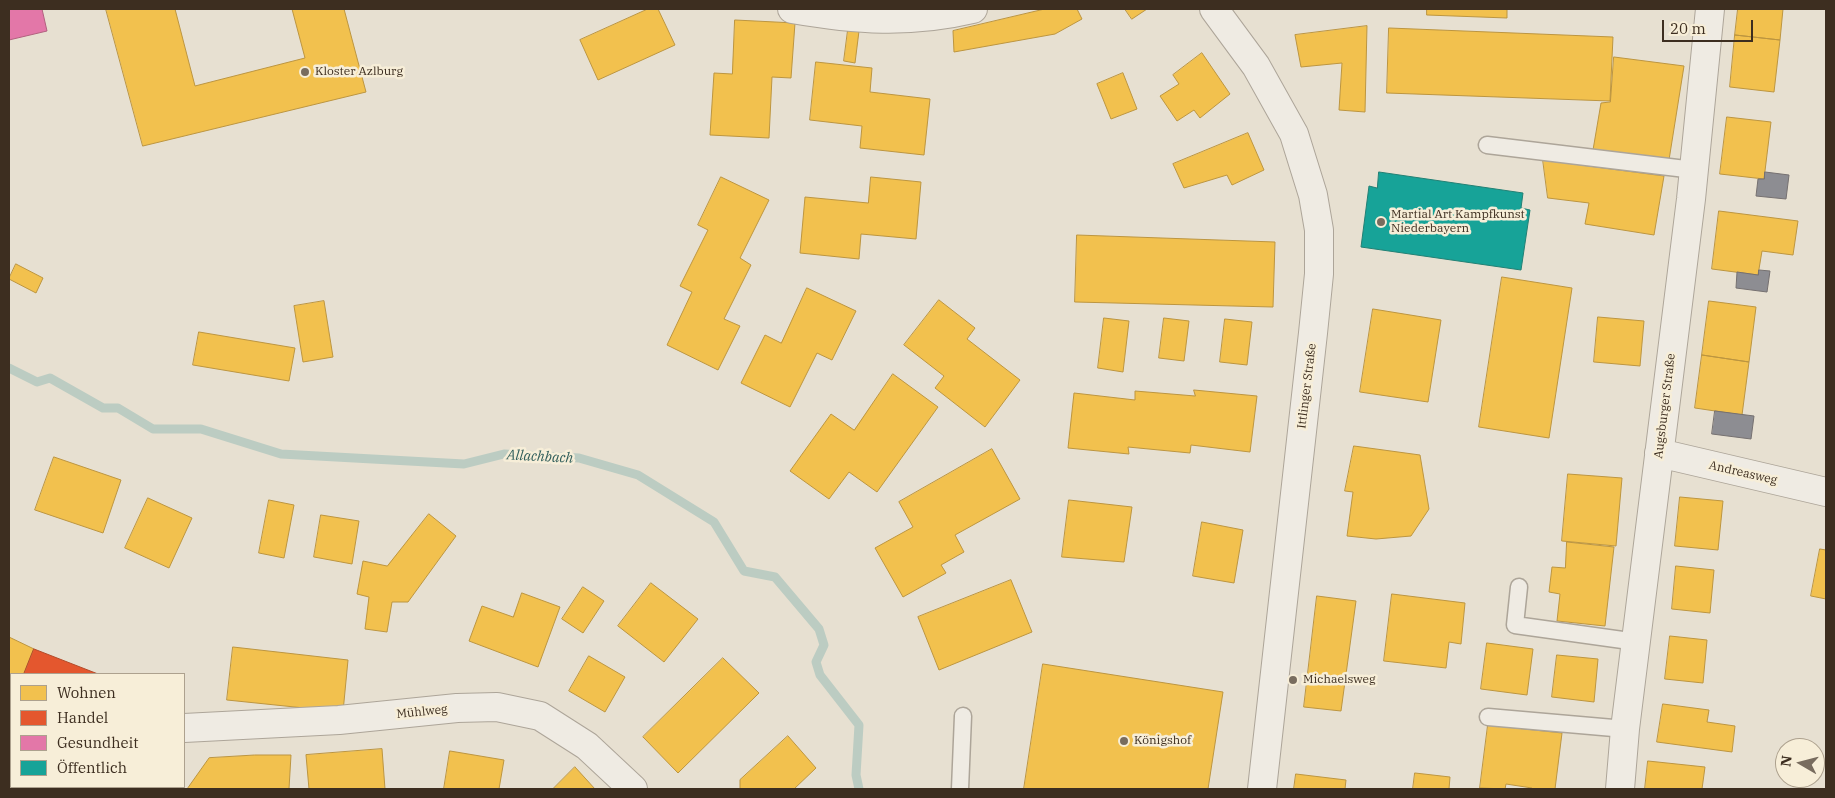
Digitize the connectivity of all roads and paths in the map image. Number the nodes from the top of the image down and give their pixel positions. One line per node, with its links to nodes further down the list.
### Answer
1 (792, 9): 2 (street)
2 (973, 9)
3 (1214, 9): 17 (street, Ittlinger Straße)
4 (1710, 9): 6 (street, Augsburger Straße)
5 (1487, 145): 6 (lane)
6 (1694, 170): 7 (street, Augsburger Straße)
7 (1659, 453): 8 (street, Andreasweg); 10 (street, Augsburger Straße)
8 (1826, 492)
9 (1519, 587): 10 (lane)
10 (1637, 642): 14 (street, Augsburger Straße)
11 (963, 716): 16 (lane)
12 (1488, 717): 14 (lane)
13 (185, 728): 15 (street, Mühlweg)
14 (1625, 729): 18 (street, Augsburger Straße)
15 (633, 789)
16 (960, 789)
17 (1262, 789)
18 (1620, 789)

